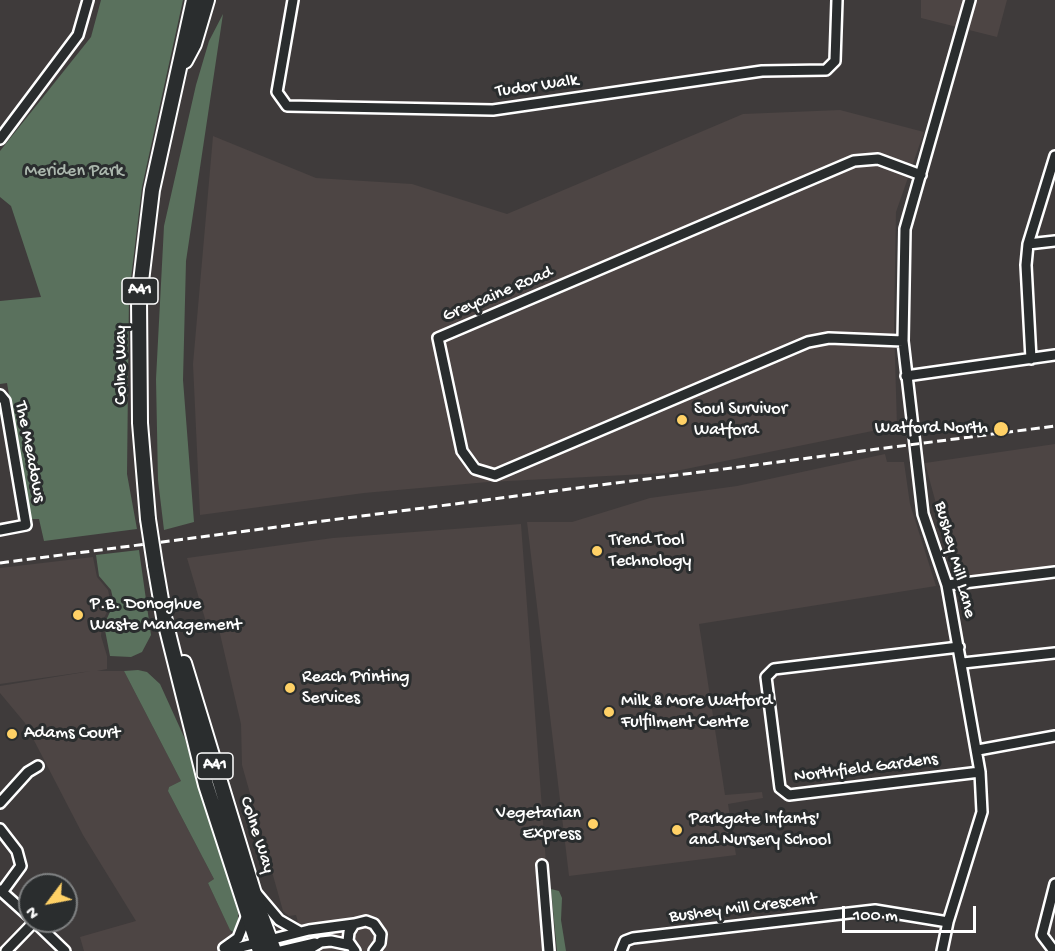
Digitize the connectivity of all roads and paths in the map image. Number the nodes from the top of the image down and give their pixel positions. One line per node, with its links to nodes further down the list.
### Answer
1 (87, 0): 8 (street)
2 (194, 0): 7 (highway, Colne Way / A41)
3 (207, 0): 7 (highway, Colne Way / A41)
4 (293, 0): 5 (street, Tudor Walk)
5 (837, 0)
6 (970, 0): 10 (street, Bushey Mill Lane)
7 (181, 68): 21 (highway, Colne Way / A41, bridge)
8 (0, 139)
9 (1055, 156): 12 (street)
10 (921, 175): 13 (street, Bushey Mill Lane); 13 (street, Greycaine Road)
11 (1055, 241): 12 (street)
12 (1028, 244): 15 (street)
13 (903, 341): 16 (street, Bushey Mill Lane)
14 (1055, 355): 15 (street)
15 (1031, 359): 16 (street)
16 (906, 376): 20 (street, Bushey Mill Lane)
17 (0, 395): 18 (street, The Meadows)
18 (0, 530)
19 (1055, 572): 20 (street)
20 (947, 585): 22 (street, Bushey Mill Lane)
21 (161, 593): 34 (highway, Colne Way / A41); 36 (highway, Colne Way / A41)
22 (959, 647): 24 (street, Bushey Mill Lane); 28 (street, Northfield Gardens)
23 (1055, 653): 24 (street)
24 (963, 663): 26 (street, Bushey Mill Lane)
25 (1055, 736): 26 (street)
26 (978, 750): 28 (street, Bushey Mill Lane)
27 (38, 766): 29 (street)
28 (981, 772): 37 (street, Bushey Mill Lane)
29 (0, 803)
30 (0, 829): 33 (street)
31 (543, 866): 52 (street)
32 (1055, 884): 55 (street)
33 (1, 891): 35 (street)
34 (255, 892): 39 (street); 43 (highway, Colne Way / A41)
35 (18, 906)
36 (247, 915): 43 (highway, Colne Way / A41); 47 (street)
37 (948, 922): 53 (street, Bushey Mill Crescent); 54 (street, Bushey Mill Lane)
38 (354, 924): 39 (street); 44 (street); 51 (street)
39 (300, 932): 43 (street)
40 (24, 933): 45 (street)
41 (46, 933): 46 (street)
42 (321, 942): 44 (street); 49 (street); 50 (street)
43 (265, 946): 48 (street)
44 (352, 948)
45 (6, 951)
46 (65, 951)
47 (219, 951)
48 (225, 951)
49 (281, 951)
50 (306, 951)
51 (374, 951)
52 (549, 951)
53 (621, 951)
54 (942, 951)
55 (1054, 951)

